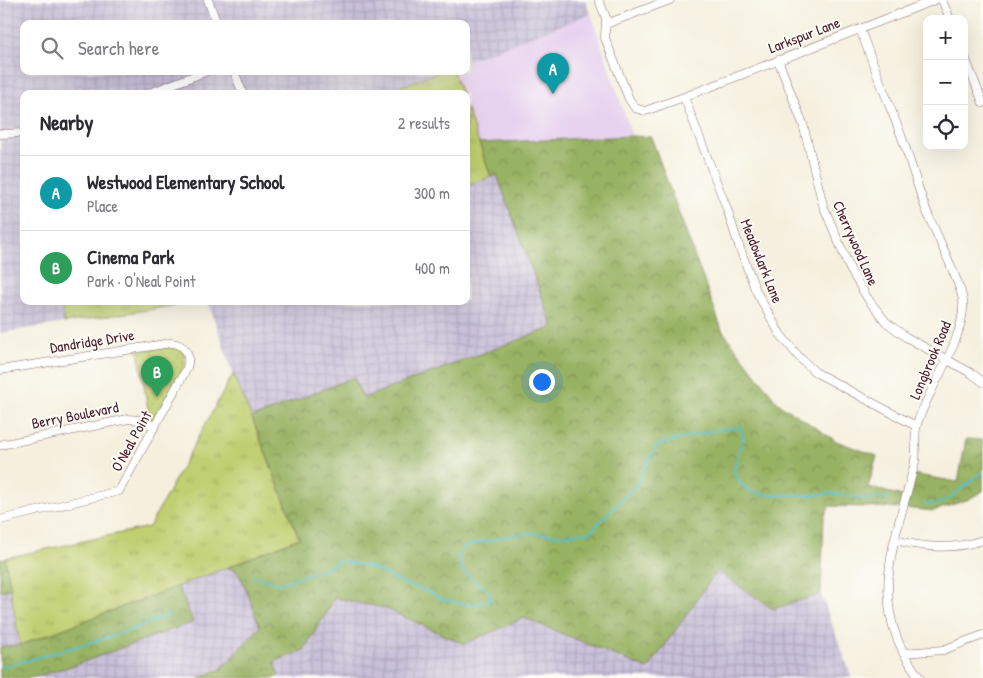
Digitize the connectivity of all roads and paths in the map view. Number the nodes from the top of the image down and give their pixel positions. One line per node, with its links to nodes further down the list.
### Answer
1 (208, 0): 7 (street)
2 (599, 0): 8 (street)
3 (670, 0): 8 (street)
4 (935, 0): 9 (street, Larkspur Lane)
5 (942, 0): 6 (street)
6 (948, 15)
7 (216, 20)
8 (606, 24): 16 (street, Larkspur Lane)
9 (860, 29): 10 (street, Larkspur Lane); 21 (street, Longbrook Road)
10 (778, 60): 16 (street, Larkspur Lane); 21 (street, Cherrywood Lane)
11 (966, 60): 17 (street)
12 (197, 75): 14 (street)
13 (236, 75): 15 (street)
14 (157, 90)
15 (241, 90)
16 (684, 97): 25 (street, Meadowlark Lane)
17 (983, 102)
18 (20, 132): 19 (street)
19 (0, 134)
20 (186, 350): 22 (street, Dandridge Drive); 24 (street, O'Neal Point)
21 (947, 359): 23 (street, Cherrywood Lane); 25 (street, Longbrook Road)
22 (0, 370)
23 (983, 382)
24 (155, 426): 26 (street, Berry Boulevard); 27 (street, O'Neal Point)
25 (916, 426): 28 (street, Longbrook Road)
26 (0, 444)
27 (0, 520)
28 (895, 540): 29 (street); 31 (street, Longbrook Road)
29 (983, 540)
30 (983, 636): 31 (street)
31 (904, 654): 32 (street, Longbrook Road)
32 (920, 678)

